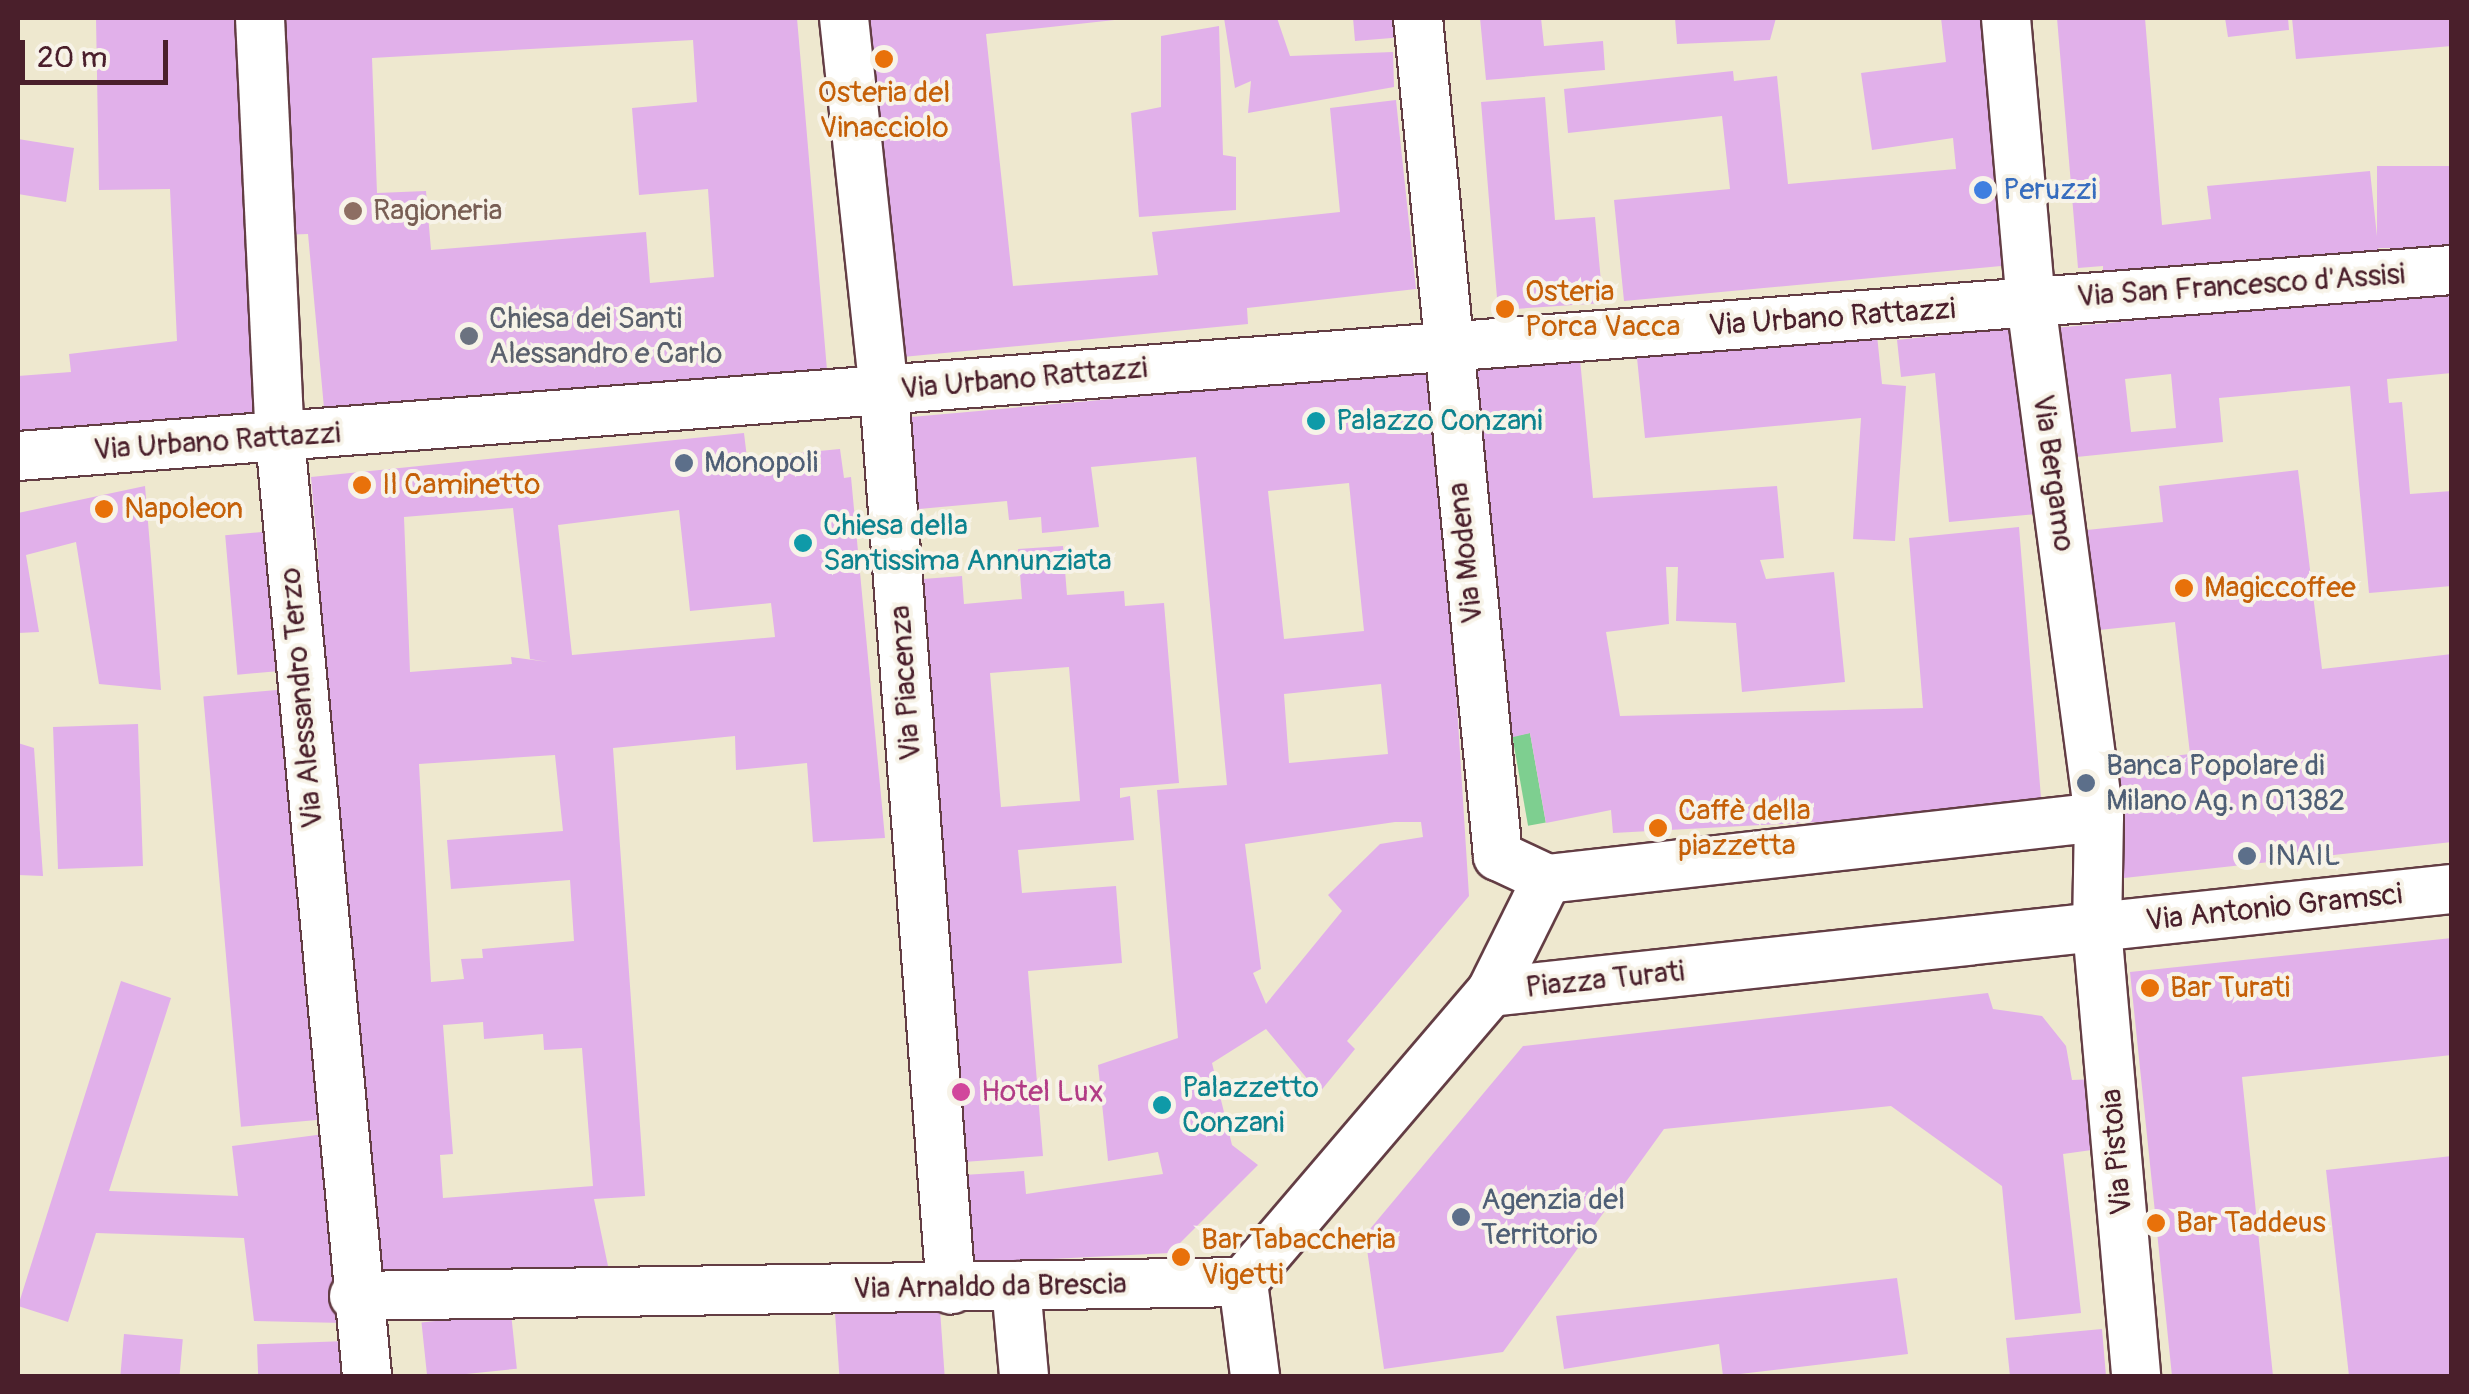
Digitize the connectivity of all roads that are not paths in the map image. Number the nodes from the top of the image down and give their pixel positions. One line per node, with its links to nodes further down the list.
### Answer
1 (260, 18): 9 (street, Via Alessandro Terzo)
2 (844, 18): 8 (street, Via Piacenza)
3 (1418, 18): 7 (street, Via Modena)
4 (2006, 18): 6 (street, Via Bergamo)
5 (2452, 270): 6 (street, Via San Francesco d'Assisi)
6 (2031, 302): 7 (street, Via Urbano Rattazzi); 11 (street, Via Bergamo)
7 (1444, 345): 8 (street, Via Urbano Rattazzi); 12 (street, Via Modena)
8 (884, 391): 9 (street, Via Urbano Rattazzi); 18 (street, Via Piacenza)
9 (280, 438): 10 (street, Via Urbano Rattazzi); 19 (street, Via Alessandro Terzo)
10 (18, 456)
11 (2099, 817): 12 (street); 14 (street, Via Bergamo)
12 (1546, 879): 15 (street, Piazza Turati)
13 (2452, 889): 14 (street, Via Antonio Gramsci)
14 (2097, 928): 15 (street, Piazza Turati); 23 (street, Via Pistoia)
15 (1492, 992): 16 (street)
16 (1243, 1282): 17 (street, Via Arnaldo da Brescia); 22 (street)
17 (1016, 1286): 18 (street, Via Arnaldo da Brescia); 21 (street)
18 (952, 1290): 19 (street, Via Arnaldo da Brescia)
19 (354, 1296): 20 (street, Via Alessandro Terzo)
20 (367, 1376)
21 (1024, 1376)
22 (1255, 1376)
23 (2136, 1376)

